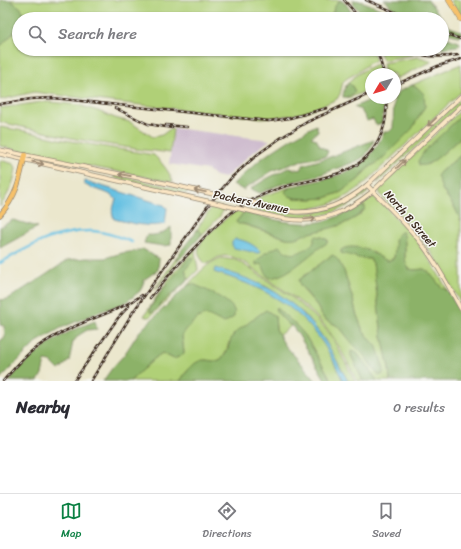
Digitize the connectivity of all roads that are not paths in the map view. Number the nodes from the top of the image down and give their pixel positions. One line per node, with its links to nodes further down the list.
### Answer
1 (449, 0): 2 (highway)
2 (461, 19)
3 (461, 96): 8 (main road, Packers Avenue, one-way to 8)
4 (461, 106): 9 (main road, Packers Avenue, one-way to 4)
5 (0, 150): 7 (main road, Packers Avenue)
6 (0, 154): 7 (main road, Packers Avenue)
7 (25, 157): 8 (main road, Packers Avenue, one-way to 7, bridge); 9 (main road, Packers Avenue, one-way to 9, bridge); 10 (main road)
8 (367, 185): 9 (main road, North B Street)
9 (373, 191): 11 (main road, North B Street)
10 (0, 215)
11 (461, 309)

